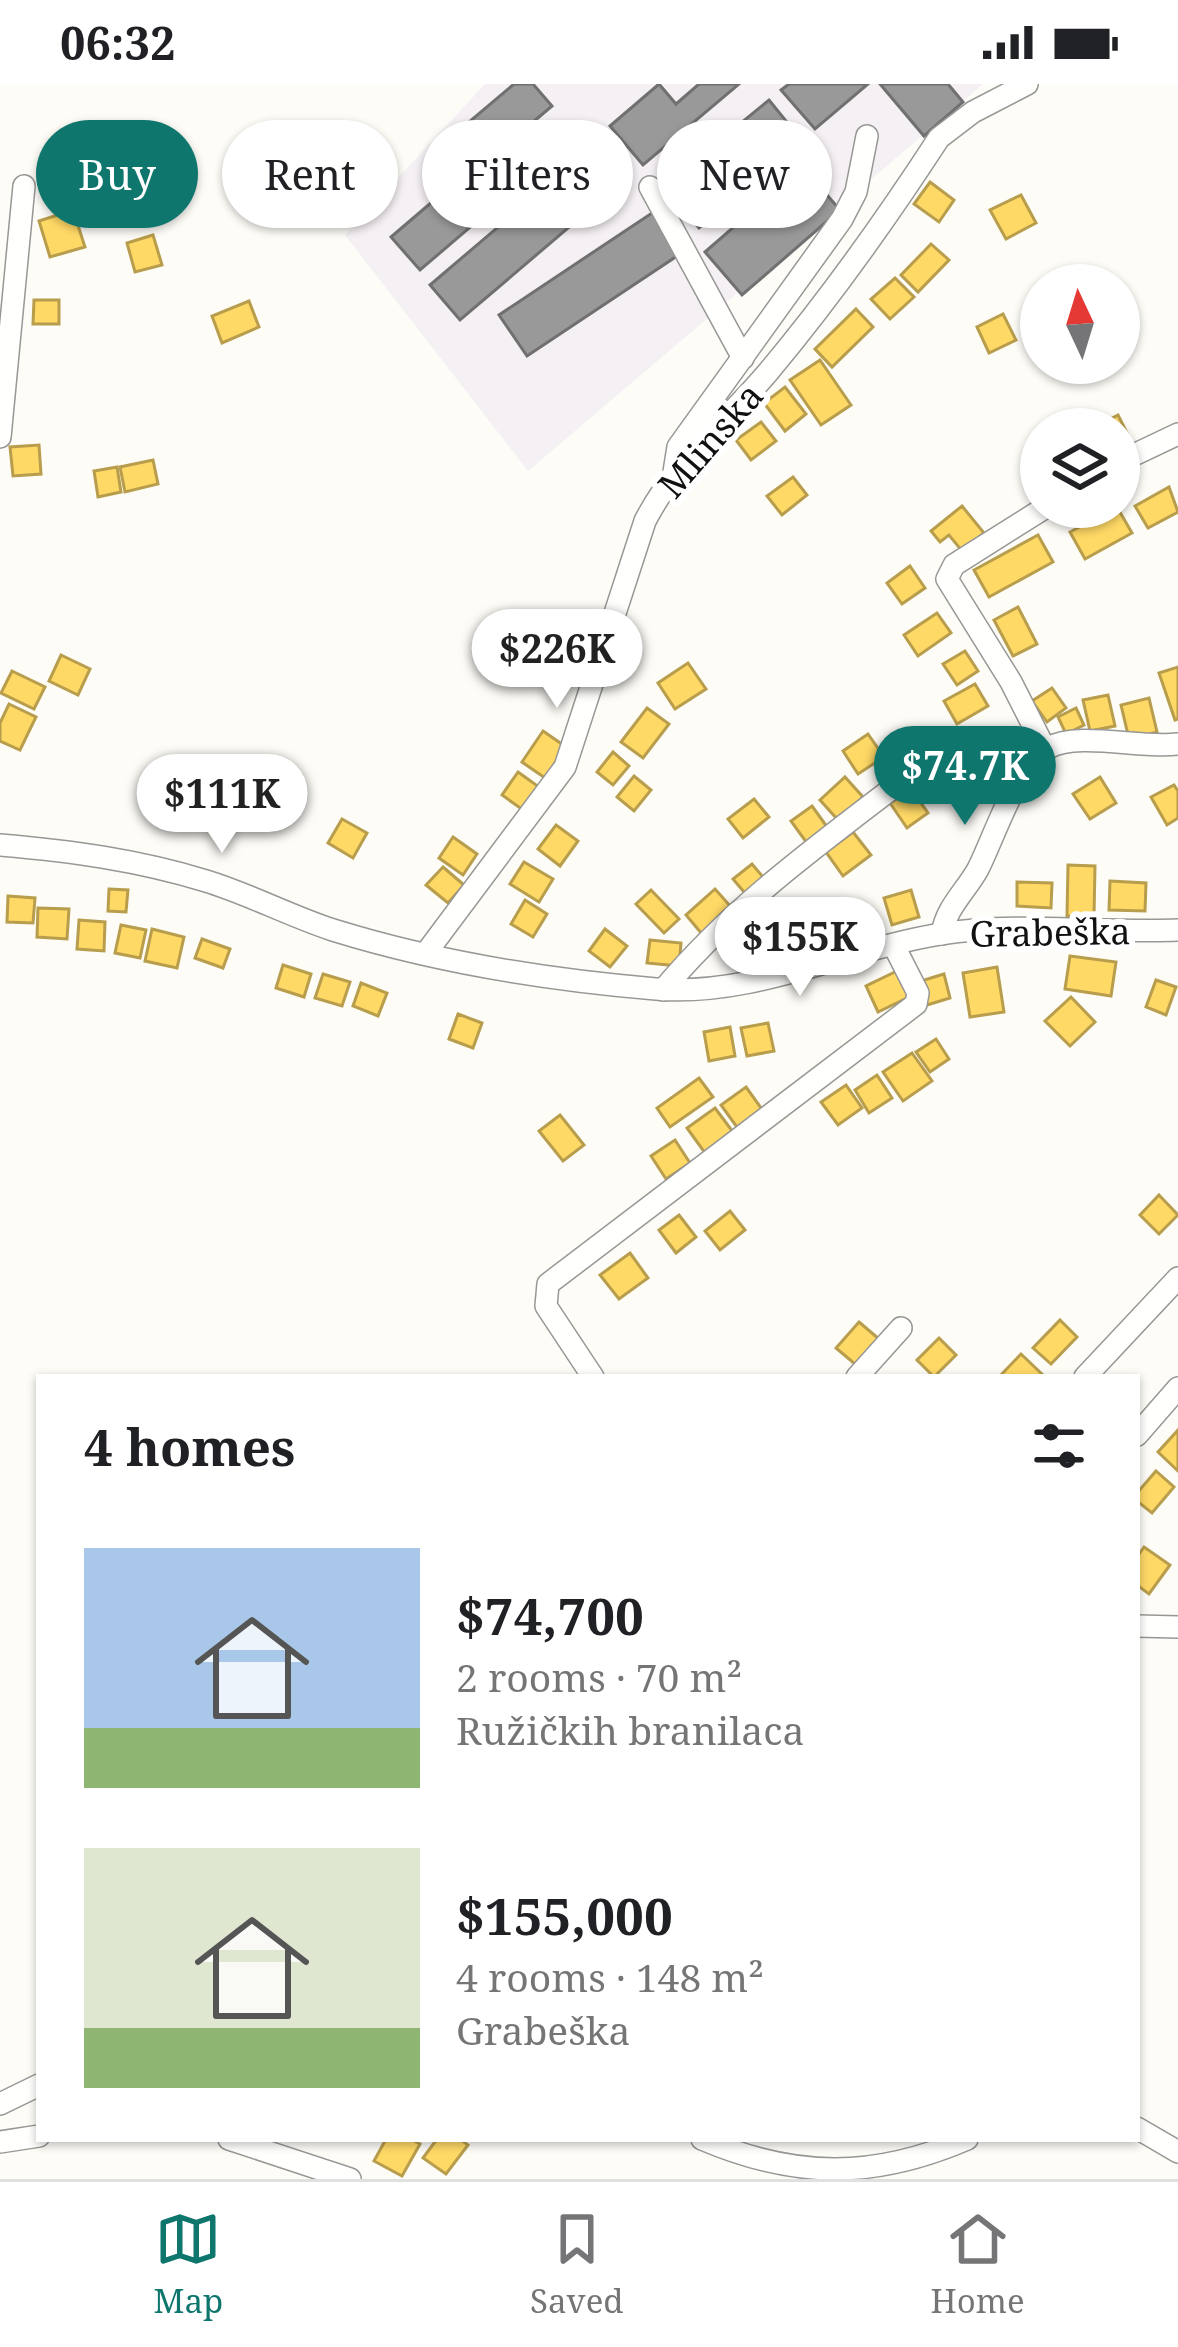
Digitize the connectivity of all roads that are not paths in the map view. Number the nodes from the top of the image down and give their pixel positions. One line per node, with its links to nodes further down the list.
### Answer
1 (1027, 84): 9 (street, Mlinska)
2 (867, 136): 5 (street)
3 (23, 185): 7 (street)
4 (650, 187): 5 (street)
5 (743, 358): 9 (street)
6 (1178, 434): 8 (street)
7 (0, 436)
8 (1140, 452)
9 (674, 472): 20 (street, Mlinska)
10 (1020, 523): 12 (street)
11 (1178, 743): 12 (street)
12 (1045, 749): 17 (street)
13 (907, 777): 21 (street)
14 (0, 844): 20 (street, Grabeška)
15 (1178, 930): 16 (street, Grabeška)
16 (1106, 933): 17 (street, Grabeška); 18 (street)
17 (942, 934): 19 (street, Grabeška)
18 (1178, 944)
19 (894, 946): 21 (street, Grabeška); 24 (street)
20 (426, 953): 21 (street, Grabeška)
21 (663, 990)
22 (1178, 1278): 26 (street)
23 (901, 1328): 25 (street)
24 (591, 1374)
25 (860, 1374)
26 (1088, 1374)
27 (1178, 1388): 28 (street)
28 (1140, 1432)
29 (1140, 1626): 30 (street)
30 (1178, 1627)
31 (36, 2086): 32 (street)
32 (0, 2104)
33 (1140, 2130): 39 (street)
34 (36, 2137): 35 (street)
35 (0, 2142)
36 (238, 2142): 40 (street)
37 (709, 2142): 38 (street)
38 (930, 2150)
39 (1178, 2152)
40 (350, 2179)

